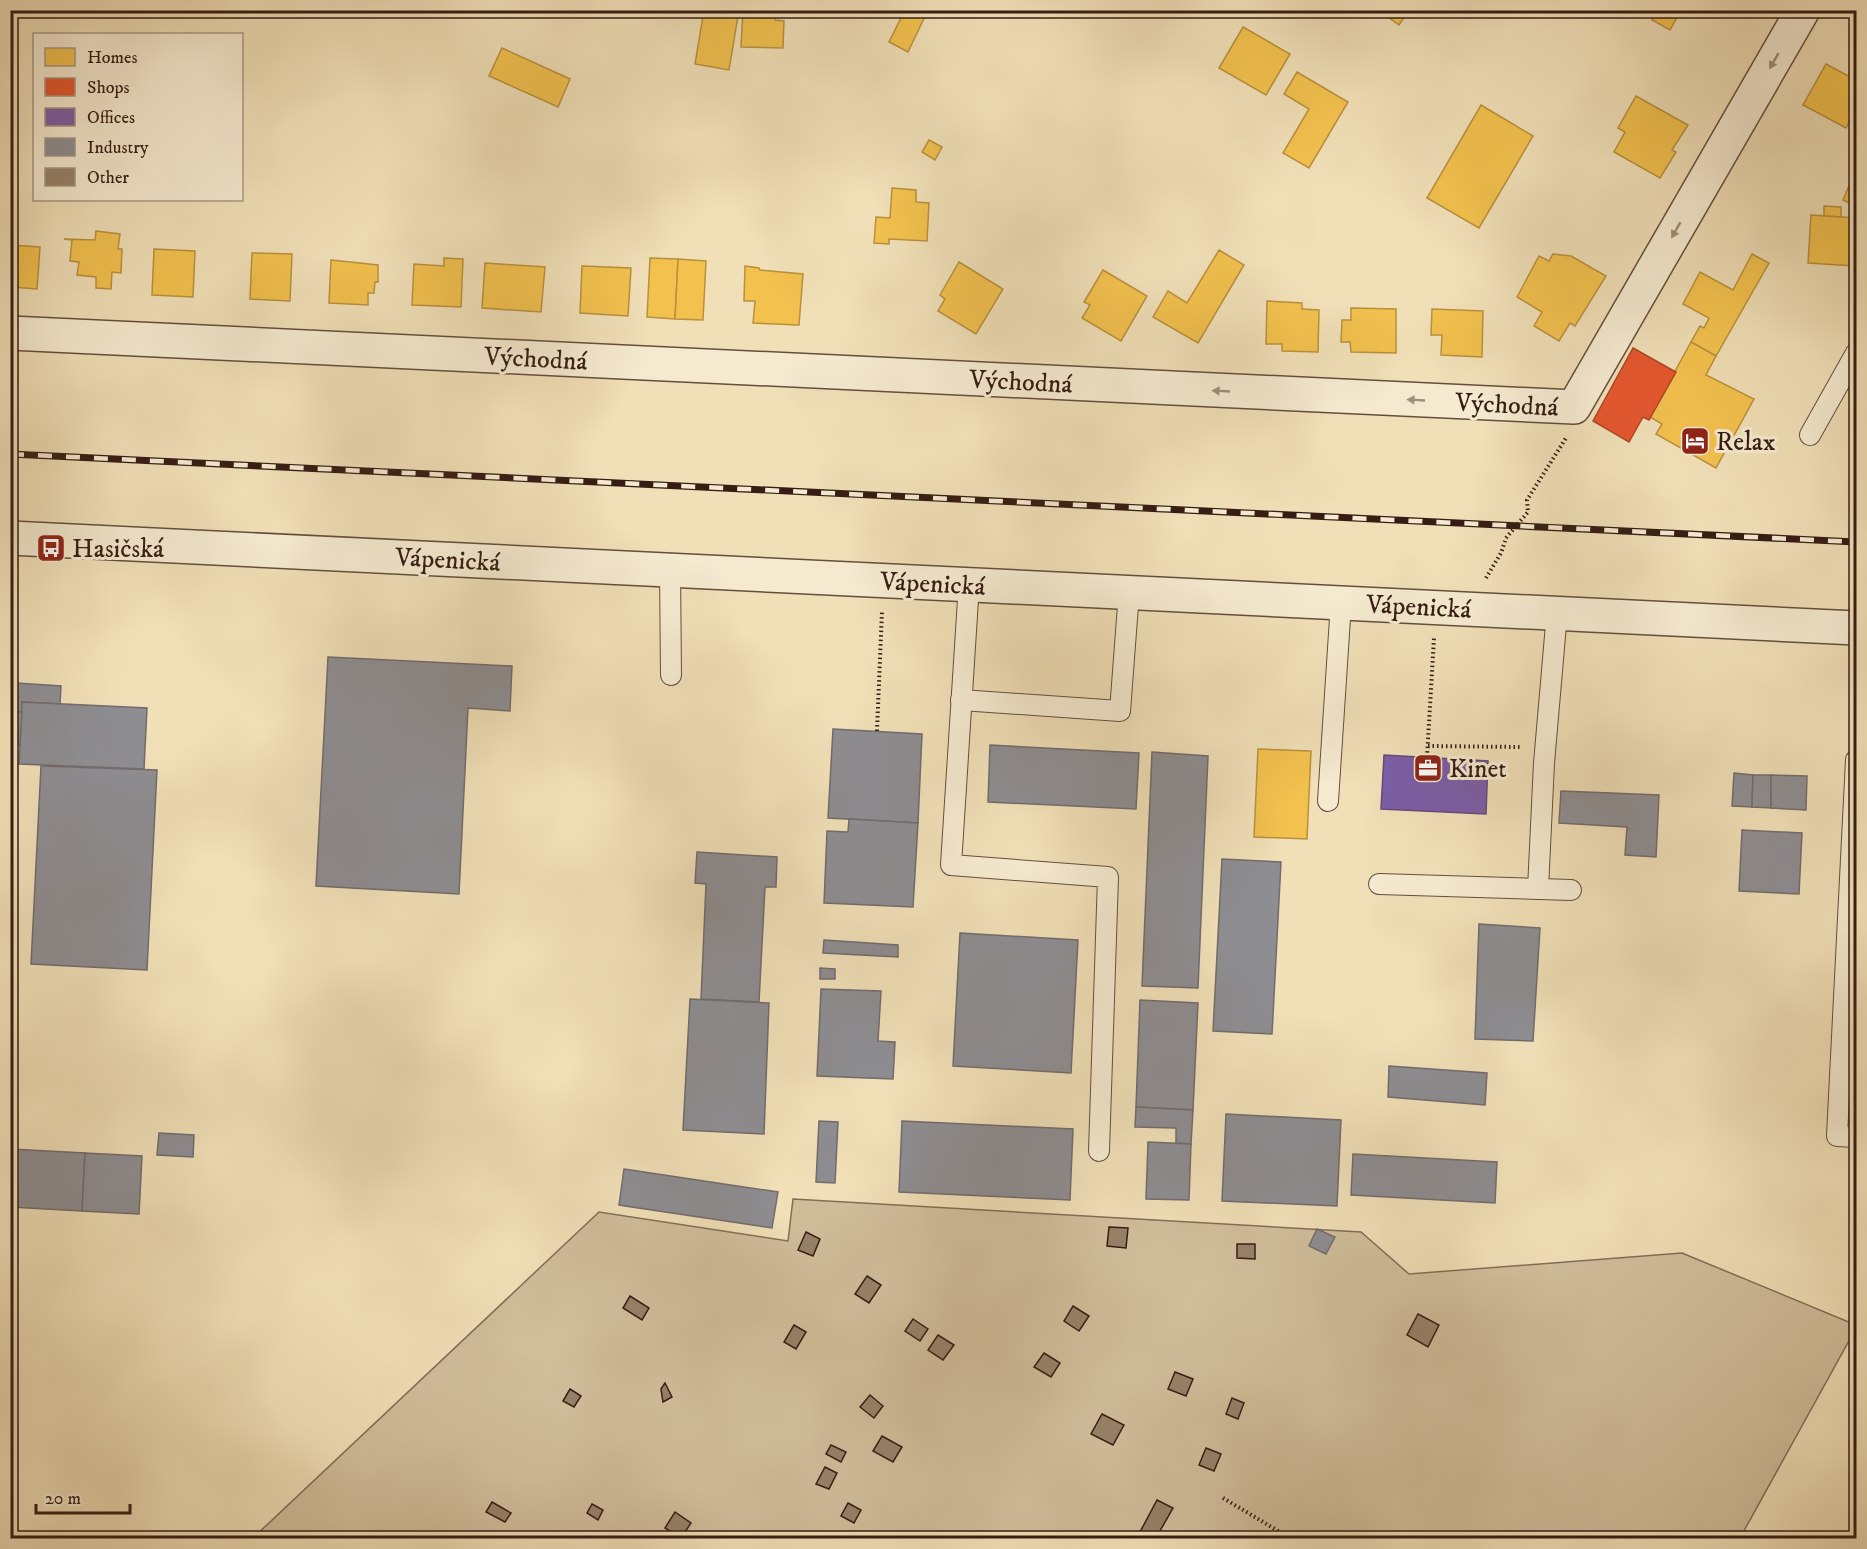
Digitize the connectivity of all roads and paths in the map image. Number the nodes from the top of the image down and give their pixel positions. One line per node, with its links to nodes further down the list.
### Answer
1 (1803, 10): 4 (street, Východná, one-way to 4)
2 (10, 333): 4 (street, Východná, one-way to 2)
3 (1857, 353): 5 (lane)
4 (1574, 407): 7 (path)
5 (1810, 435)
6 (10, 538): 8 (street, Vápenická)
7 (1501, 553)
8 (670, 570): 9 (street, Vápenická); 16 (lane)
9 (884, 580): 10 (street, Vápenická); 18 (path)
10 (969, 584): 11 (street, Vápenická); 17 (lane)
11 (1129, 592): 12 (street, Vápenická); 17 (lane)
12 (1341, 603): 13 (street, Vápenická); 23 (lane)
13 (1436, 607): 14 (street, Vápenická); 19 (path)
14 (1557, 613): 15 (street, Vápenická); 20 (lane)
15 (1857, 628)
16 (671, 675)
17 (961, 700): 28 (lane)
18 (877, 731)
19 (1428, 746): 20 (path); 21 (path)
20 (1545, 748): 25 (lane)
21 (1427, 757)
22 (1857, 759): 27 (lane)
23 (1328, 801)
24 (1379, 884): 25 (lane)
25 (1538, 889): 26 (lane)
26 (1571, 890)
27 (1857, 1137)
28 (1099, 1151)
29 (1223, 1498): 30 (path)
30 (1290, 1539)

